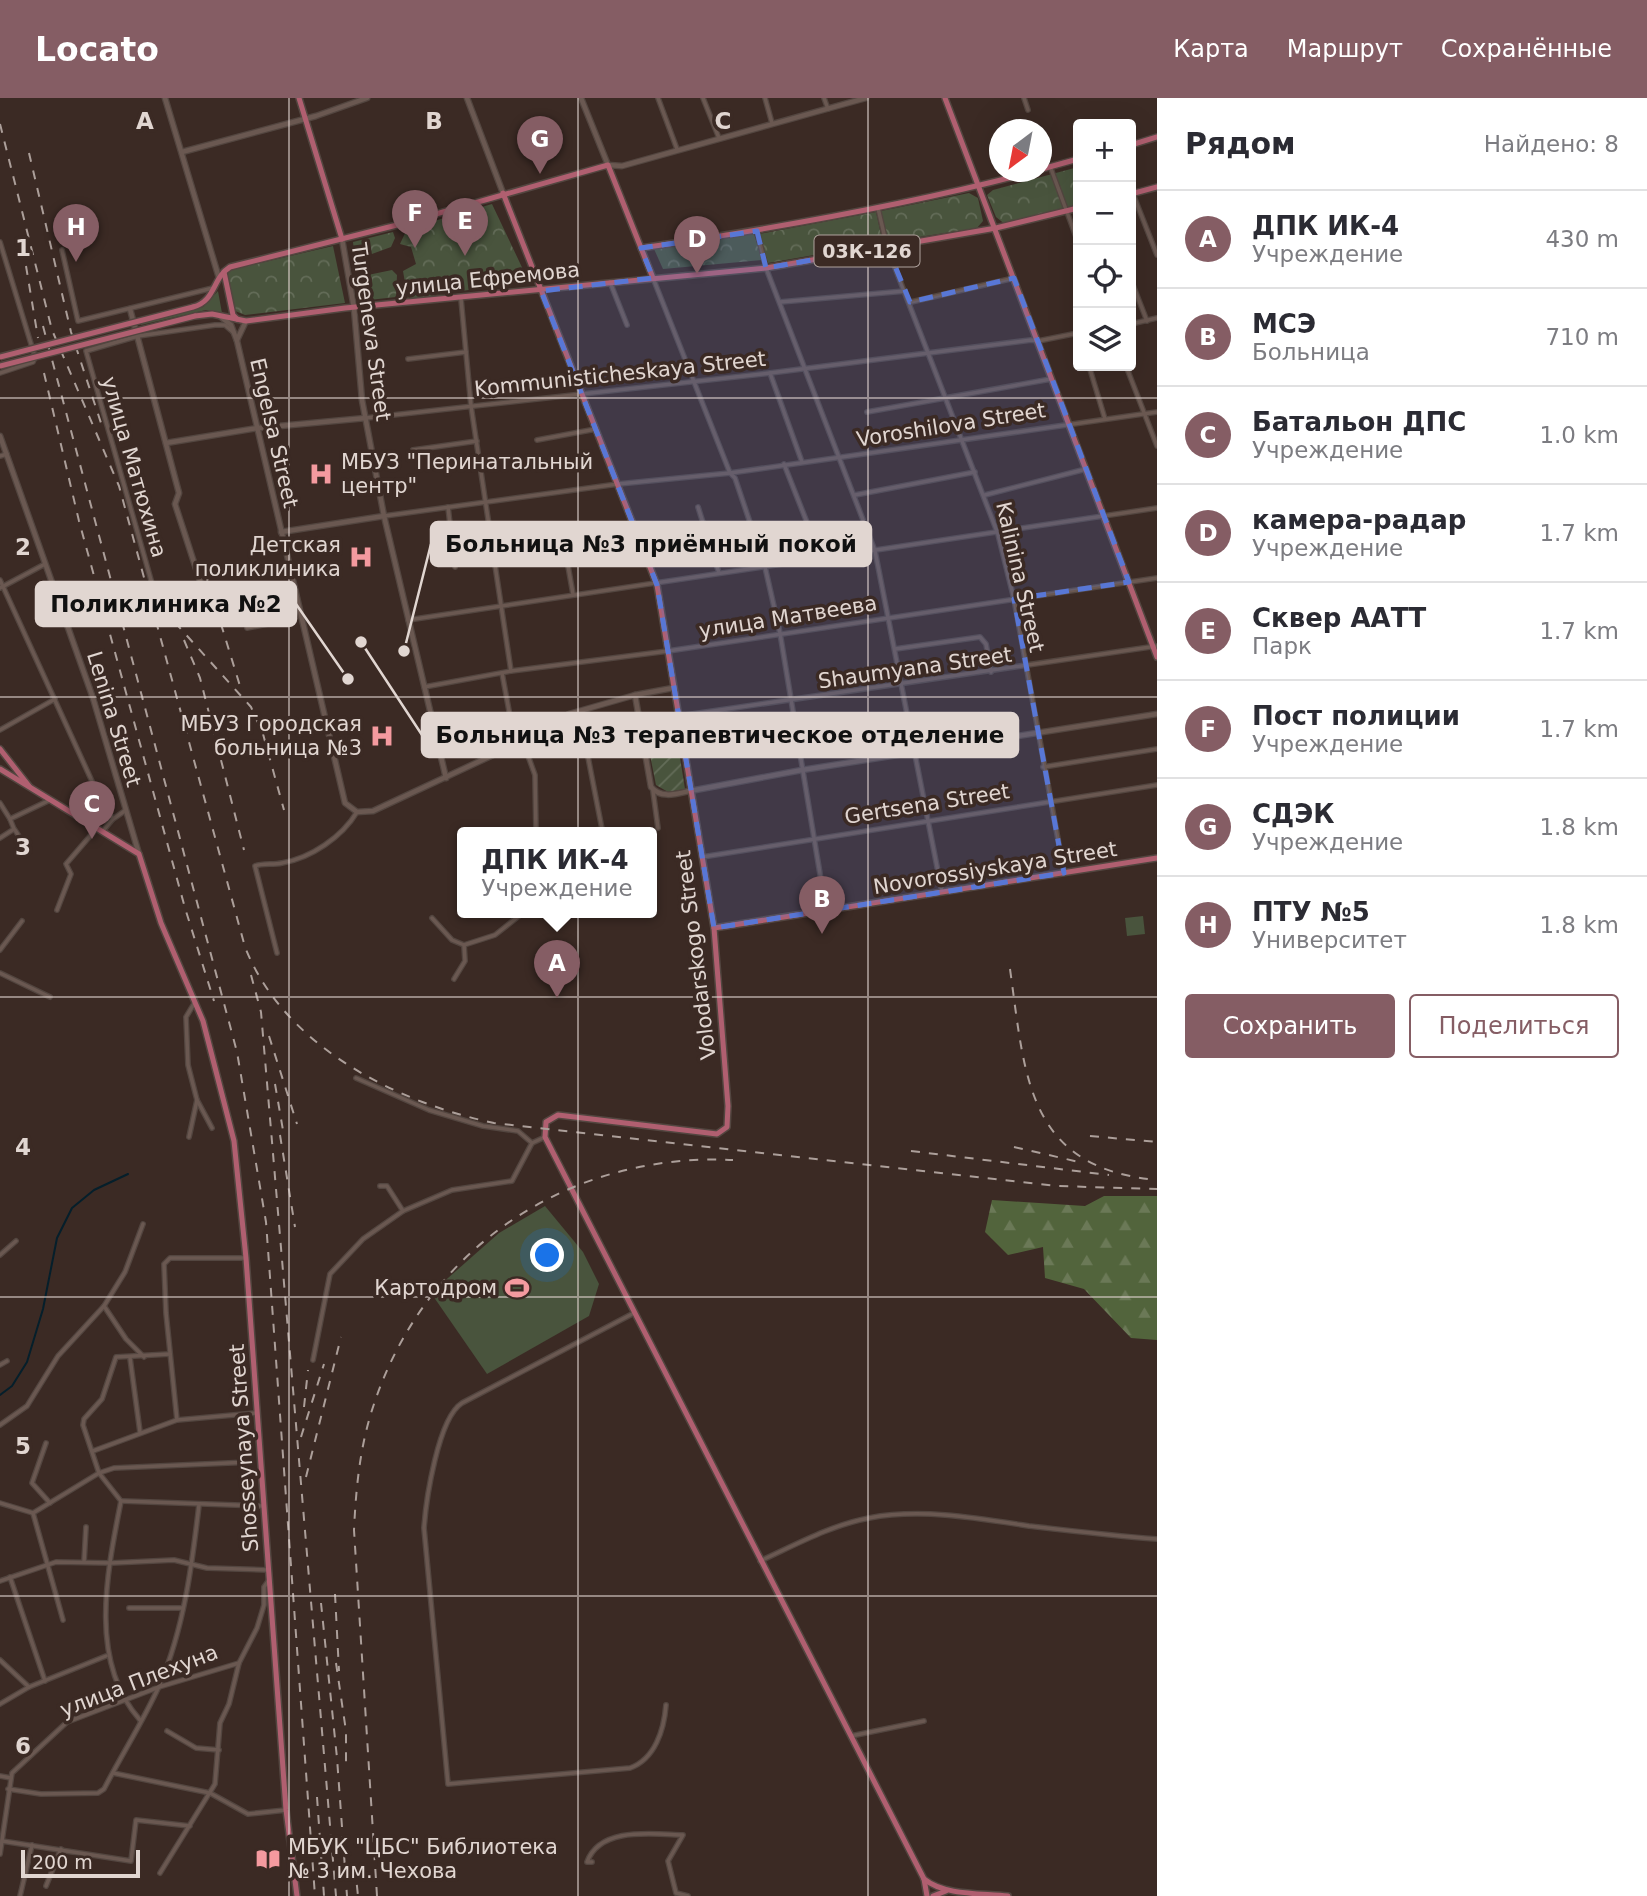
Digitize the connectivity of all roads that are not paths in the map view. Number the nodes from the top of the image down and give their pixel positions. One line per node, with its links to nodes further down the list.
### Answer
1 (165, 98): 21 (street)
2 (299, 98): 15 (main road, Turgeneva Street)
3 (366, 98): 15 (street)
4 (467, 98): 29 (street, Volodarskogo Street)
5 (581, 98): 23 (street)
6 (658, 98): 20 (street)
7 (703, 98): 18 (street)
8 (765, 98): 16 (street)
9 (824, 98): 13 (street)
10 (866, 98): 13 (street)
11 (945, 98): 27 (main road)
12 (1024, 98): 14 (street)
13 (828, 109): 16 (street)
14 (1028, 110)
15 (306, 118): 21 (street); 38 (main road, Turgeneva Street)
16 (772, 123): 18 (street)
17 (1157, 137): 19 (main road)
18 (719, 138): 20 (street)
19 (1136, 143)
20 (677, 149): 23 (street)
21 (182, 152): 44 (street)
22 (1073, 160): 24 (main road)
23 (608, 165): 29 (main road); 41 (main road)
24 (1052, 166)
25 (1052, 171): 34 (street)
26 (993, 182): 27 (main road, 03К-126)
27 (981, 185): 32 (main road, 03К-126); 35 (main road)
28 (1157, 187): 30 (main road)
29 (503, 193): 38 (main road); 51 (main road, Volodarskogo Street)
30 (1136, 193)
31 (1136, 204): 43 (street)
32 (877, 206): 37 (main road, 03К-126); 40 (street, Kalinina Street)
33 (1073, 209): 34 (main road, улица Ефремова / 03К-126)
34 (1067, 211): 35 (main road, улица Ефремова / 03К-126); 36 (street)
35 (996, 228): 40 (main road, улица Ефремова / 03К-126); 48 (main road)
36 (1073, 228)
37 (757, 231): 41 (main road, 03К-126); 46 (street)
38 (342, 239): 45 (main road); 58 (street, Turgeneva Street)
39 (0, 242): 78 (street)
40 (887, 247): 46 (main road, улица Ефремова / 03К-126); 52 (street, Kalinina Street)
41 (640, 248): 47 (main road)
42 (62, 250): 59 (street)
43 (1157, 255)
44 (216, 263): 45 (street); 49 (street); 53 (street)
45 (227, 268): 49 (main road); 62 (main road)
46 (766, 268): 47 (main road, улица Ефремова / 03К-126); 56 (street)
47 (653, 278): 50 (main road, улица Ефремова); 81 (street)
48 (1014, 278): 57 (street); 69 (main road)
49 (218, 281): 53 (street); 72 (main road, bridge)
50 (610, 282): 51 (main road, улица Ефремова); 65 (street, улица Ефремова)
51 (541, 291): 55 (main road, улица Ефремова); 82 (main road, Volodarskogo Street)
52 (905, 291): 56 (street); 57 (street, Kalinina Street)
53 (194, 293): 59 (street)
54 (1136, 293): 63 (street)
55 (461, 299): 58 (main road, улица Ефремова); 70 (street)
56 (780, 302): 75 (street)
57 (909, 302): 71 (street, Kalinina Street)
58 (354, 308): 62 (main road, улица Ефремова); 88 (street, Turgeneva Street)
59 (130, 309): 67 (street)
60 (220, 316): 62 (main road, улица Ефремова); 68 (street); 74 (main road, улица Ефремова, bridge)
61 (1157, 318): 63 (street)
62 (246, 321): 68 (street)
63 (1147, 321): 64 (street)
64 (1136, 323)
65 (627, 325)
66 (1073, 335): 69 (street, Kommunisticheskaya Street)
67 (138, 336): 68 (street); 97 (street); 131 (street, улица Матюхина)
68 (237, 341): 91 (street, Engelsa Street)
69 (1038, 341): 71 (street, Kommunisticheskaya Street); 80 (main road)
70 (466, 352): 73 (street); 84 (street)
71 (931, 354): 75 (street, Kommunisticheskaya Street); 83 (street, Kalinina Street)
72 (0, 357)
73 (408, 359)
74 (0, 366)
75 (805, 368): 79 (street, Kommunisticheskaya Street); 102 (street)
76 (1091, 371): 89 (street)
77 (1128, 371): 87 (street)
78 (0, 373)
79 (770, 373): 81 (street, Kommunisticheskaya Street); 103 (street)
80 (1053, 379): 83 (street); 90 (main road)
81 (692, 381): 82 (street, Kommunisticheskaya Street); 107 (street)
82 (581, 393): 84 (street, Kommunisticheskaya Street); 92 (main road, Volodarskogo Street)
83 (948, 400): 85 (street); 94 (street, Kalinina Street)
84 (471, 406): 88 (street, Kommunisticheskaya Street); 96 (street)
85 (867, 412)
86 (1157, 412): 87 (street, Voroshilova Street)
87 (1145, 414): 89 (street, Voroshilova Street); 98 (street)
88 (366, 418): 91 (street, Kommunisticheskaya Street); 115 (street, Turgeneva Street)
89 (1105, 419): 90 (street, Voroshilova Street)
90 (1069, 423): 94 (street, Voroshilova Street); 105 (main road)
91 (258, 428): 97 (street, Kommunisticheskaya Street); 117 (street, Engelsa Street)
92 (596, 429): 95 (street); 108 (main road, Volodarskogo Street)
93 (0, 436): 100 (street, Lenina Street)
94 (962, 438): 102 (street, Voroshilova Street); 106 (street, Kalinina Street)
95 (537, 440)
96 (477, 441): 99 (street); 111 (street)
97 (166, 443): 132 (street)
98 (1157, 446)
99 (413, 450)
100 (7, 454): 101 (street); 122 (street, Lenina Street)
101 (0, 456)
102 (840, 458): 103 (street, Voroshilova Street); 109 (street)
103 (802, 462): 104 (street, Voroshilova Street)
104 (784, 464): 107 (street, Voroshilova Street); 121 (street)
105 (1086, 469): 110 (street); 116 (main road)
106 (975, 472): 109 (street); 110 (street, Kalinina Street)
107 (730, 473): 108 (street, Voroshilova Street); 124 (street)
108 (618, 484): 111 (street, Voroshilova Street); 129 (main road, Volodarskogo Street)
109 (855, 495): 120 (street)
110 (985, 495): 119 (street, Kalinina Street)
111 (488, 501): 112 (street, Voroshilova Street); 136 (street)
112 (447, 506): 115 (street, Voroshilova Street); 123 (street)
113 (698, 507): 125 (street)
114 (1157, 508): 116 (street)
115 (384, 516): 117 (street, Voroshilova Street); 138 (street, Turgeneva Street)
116 (1106, 518): 119 (street); 128 (main road)
117 (280, 532): 135 (street, Engelsa Street)
118 (593, 533): 133 (street)
119 (998, 534): 120 (street); 134 (street, Kalinina Street)
120 (874, 551): 121 (street); 137 (street)
121 (812, 561): 124 (street)
122 (45, 564): 130 (street); 176 (street, Lenina Street)
123 (455, 567)
124 (765, 567): 125 (street); 140 (street)
125 (719, 573): 129 (street)
126 (1157, 578): 128 (street, улица Матвеева)
127 (0, 580): 130 (street)
128 (1129, 582): 134 (street, улица Матвеева); 141 (main road)
129 (657, 585): 133 (street); 143 (main road, Volodarskogo Street)
130 (1, 587): 153 (street)
131 (153, 587)
132 (202, 587)
133 (573, 594): 136 (street)
134 (1014, 599): 137 (street, улица Матвеева); 145 (street, Kalinina Street)
135 (296, 600): 139 (street); 177 (street, Engelsa Street)
136 (502, 606): 138 (street); 146 (street)
137 (889, 617): 140 (street, улица Матвеева); 142 (street)
138 (408, 620): 150 (street, Turgeneva Street)
139 (247, 628)
140 (780, 633): 143 (street, улица Матвеева); 154 (street)
141 (1155, 647): 144 (main road); 145 (street, Shaumyana Street)
142 (895, 649): 147 (street); 149 (street)
143 (668, 651): 146 (street, улица Матвеева); 151 (main road, Volodarskogo Street)
144 (1157, 657)
145 (1025, 667): 147 (street, Shaumyana Street); 159 (street, Kalinina Street)
146 (511, 671): 148 (street, улица Матвеева)
147 (990, 672): 149 (street, Shaumyana Street)
148 (502, 673): 150 (street, улица Матвеева); 161 (street)
149 (900, 685): 154 (street, Shaumyana Street); 164 (street)
150 (424, 687): 168 (street, Turgeneva Street)
151 (673, 688): 152 (street); 157 (main road, Volodarskogo Street)
152 (635, 695): 155 (street); 171 (street, Volodarskogo Street)
153 (55, 699): 158 (street); 179 (street)
154 (790, 702): 157 (street, Shaumyana Street); 167 (street)
155 (569, 714): 160 (street); 182 (street)
156 (1157, 715): 159 (street)
157 (677, 716): 172 (main road, Volodarskogo Street)
158 (0, 730)
159 (1037, 734): 164 (street); 165 (street, Kalinina Street)
160 (523, 741): 168 (street); 181 (street)
161 (515, 743)
162 (0, 749): 170 (main road)
163 (1157, 749): 165 (street)
164 (917, 753): 167 (street); 180 (street)
165 (1044, 767): 174 (street, Kalinina Street)
166 (0, 769): 170 (main road)
167 (802, 770): 172 (street); 187 (street)
168 (446, 778): 177 (street)
169 (1157, 785): 174 (street, Gertsena Street)
170 (29, 786): 173 (main road)
171 (653, 791): 172 (street); 183 (street, Volodarskogo Street)
172 (689, 791): 190 (main road, Volodarskogo Street)
173 (50, 800): 178 (street); 185 (main road)
174 (1049, 800): 180 (street, Gertsena Street); 192 (street, Kalinina Street)
175 (0, 803): 178 (street)
176 (126, 810): 179 (street); 189 (street, Lenina Street)
177 (357, 812): 202 (street)
178 (9, 819): 184 (street)
179 (113, 819): 185 (street)
180 (929, 820): 187 (street, Gertsena Street); 193 (street)
181 (536, 827)
182 (602, 827)
183 (658, 828)
184 (14, 829): 186 (street); 188 (street)
185 (100, 830): 189 (main road); 194 (street)
186 (0, 838)
187 (814, 839): 190 (street, Gertsena Street); 195 (street)
188 (27, 849)
189 (139, 854): 206 (main road, Shosseynaya Street)
190 (702, 857): 199 (main road, Volodarskogo Street)
191 (1157, 859): 192 (main road, Novorossiyskaya Street)
192 (1064, 873): 193 (main road, Novorossiyskaya Street)
193 (942, 892): 195 (main road, Novorossiyskaya Street)
194 (57, 910)
195 (826, 911): 199 (main road, Novorossiyskaya Street)
196 (432, 918): 200 (street)
197 (516, 918): 200 (street)
198 (22, 921): 201 (street)
199 (713, 928): 211 (main road, Volodarskogo Street)
200 (464, 945): 204 (street)
201 (0, 950)
202 (277, 953)
203 (0, 973): 205 (street)
204 (454, 979)
205 (50, 997)
206 (195, 1002): 208 (street); 218 (main road, Shosseynaya Street)
207 (356, 1078): 212 (street)
208 (197, 1100): 209 (street); 210 (street)
209 (212, 1128)
210 (190, 1137)
211 (545, 1138): 212 (street); 220 (main road)
212 (531, 1143): 214 (street)
213 (380, 1186): 214 (street)
214 (403, 1212): 224 (street)
215 (144, 1224): 219 (street)
216 (16, 1241): 217 (street)
217 (0, 1255)
218 (246, 1258): 221 (street); 227 (main road, Shosseynaya Street)
219 (104, 1306): 222 (street); 229 (street)
220 (634, 1313): 243 (main road); 263 (street)
221 (170, 1354): 222 (street); 228 (street)
222 (144, 1357): 223 (street)
223 (130, 1358): 230 (street); 232 (street)
224 (313, 1360)
225 (7, 1361): 226 (street)
226 (0, 1365)
227 (257, 1413): 228 (street); 239 (main road, Shosseynaya Street)
228 (177, 1420): 230 (street)
229 (0, 1425)
230 (141, 1432): 232 (street)
231 (46, 1443): 237 (street)
232 (93, 1451): 234 (street)
233 (251, 1462): 234 (street)
234 (99, 1473): 235 (street); 237 (street)
235 (121, 1501): 238 (street); 246 (street)
236 (0, 1503): 240 (street)
237 (50, 1503): 240 (street)
238 (199, 1505): 239 (street); 247 (street)
239 (263, 1506): 248 (main road, Shosseynaya Street)
240 (33, 1513): 244 (street)
241 (86, 1527): 245 (street)
242 (1157, 1539): 243 (street)
243 (759, 1561): 267 (main road)
244 (47, 1562): 245 (street); 249 (street); 254 (street)
245 (84, 1562): 246 (street)
246 (111, 1563): 247 (street); 255 (street)
247 (193, 1566): 248 (street); 253 (street)
248 (268, 1570): 250 (main road, Shosseynaya Street)
249 (10, 1577): 251 (street); 258 (street)
250 (269, 1580): 257 (street); 274 (main road, Shosseynaya Street)
251 (0, 1581)
252 (129, 1608): 253 (street)
253 (183, 1608): 260 (street)
254 (63, 1620)
255 (107, 1656): 258 (street); 261 (street)
256 (0, 1660): 259 (street)
257 (239, 1663): 260 (street, улица Плехуна); 268 (street)
258 (46, 1681): 259 (street)
259 (29, 1687): 262 (street)
260 (159, 1687): 261 (street, улица Плехуна); 264 (street)
261 (124, 1702): 264 (street); 271 (street, улица Плехуна)
262 (0, 1704)
263 (666, 1705)
264 (140, 1720): 269 (street)
265 (924, 1721): 267 (street)
266 (167, 1731): 268 (street)
267 (851, 1736): 282 (main road)
268 (219, 1751): 273 (street)
269 (113, 1773): 272 (street); 273 (street)
270 (0, 1776): 271 (street)
271 (11, 1778): 272 (street, улица Плехуна)
272 (8, 1789): 276 (street, улица Плехуна)
273 (211, 1793): 274 (street); 275 (street)
274 (286, 1810): 286 (main road, Shosseynaya Street)
275 (190, 1826): 278 (street); 281 (street)
276 (2, 1842): 277 (street); 279 (street, улица Плехуна)
277 (32, 1845): 278 (street); 285 (street)
278 (61, 1849): 283 (street)
279 (0, 1854)
280 (592, 1863): 287 (street)
281 (160, 1873)
282 (924, 1879): 284 (main road); 288 (main road)
283 (46, 1886)
284 (950, 1890): 289 (main road); 290 (main road)
285 (20, 1896)
286 (297, 1896)
287 (688, 1896)
288 (928, 1896)
289 (933, 1896)
290 (1008, 1896)

